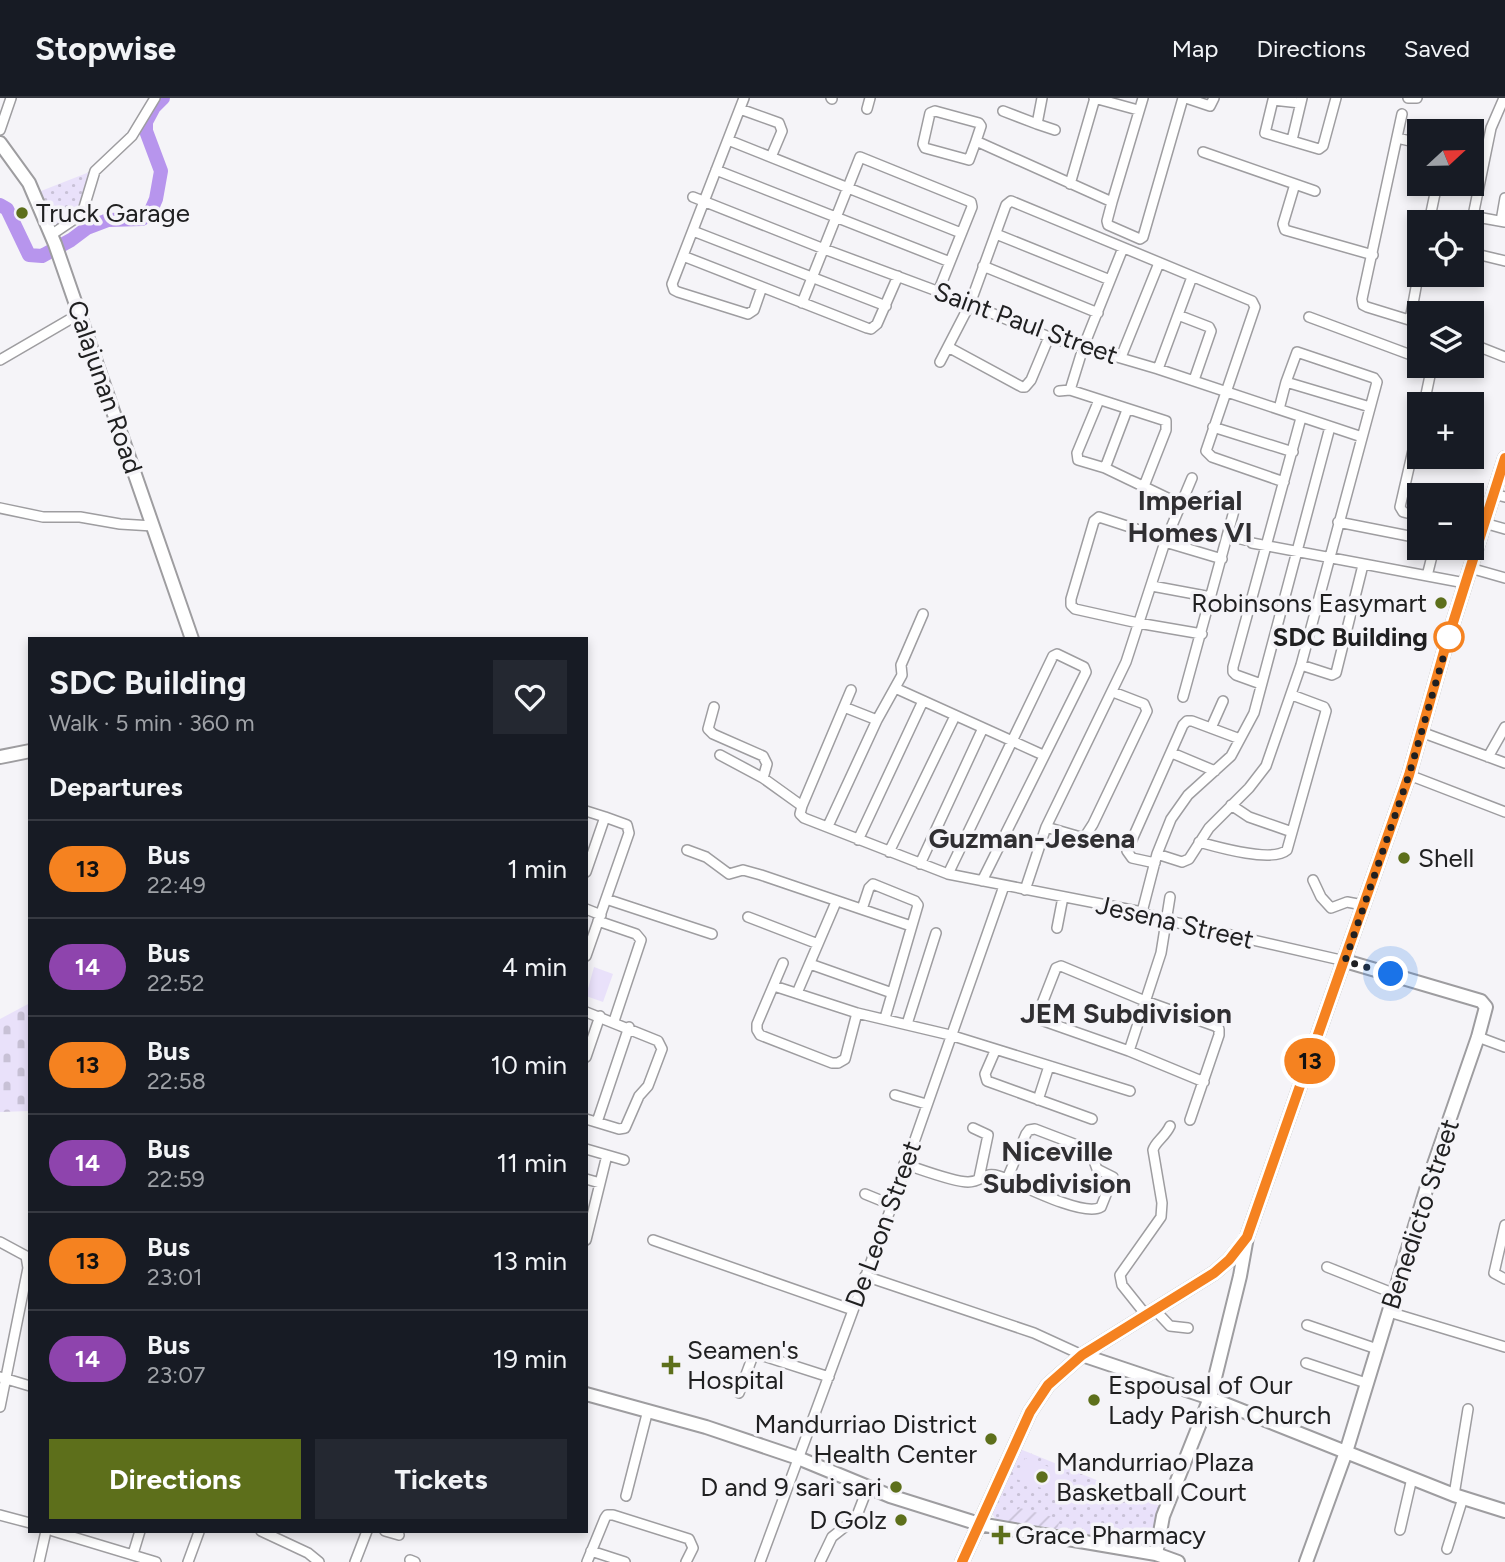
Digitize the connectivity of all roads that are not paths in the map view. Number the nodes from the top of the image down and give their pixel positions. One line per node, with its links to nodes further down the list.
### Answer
1 (11, 98): 21 (street)
2 (155, 98): 45 (street)
3 (744, 98): 15 (street)
4 (870, 98): 16 (street)
5 (1042, 98): 20 (street)
6 (1094, 98): 17 (street); 32 (street)
7 (1143, 98): 17 (street)
8 (1185, 98): 9 (street); 39 (street)
9 (1214, 98)
10 (1336, 98): 25 (street)
11 (1408, 98): 12 (street)
12 (1418, 98)
13 (1504, 98): 41 (street)
14 (1301, 100): 25 (street); 25 (street)
15 (740, 108): 24 (street); 30 (street)
16 (867, 109)
17 (1138, 110): 39 (street)
18 (1003, 111): 20 (street)
19 (1402, 114): 23 (street)
20 (1037, 124): 22 (street)
21 (0, 130)
22 (1055, 131)
23 (1397, 138): 26 (street); 48 (street)
24 (727, 140): 30 (street); 31 (street)
25 (1292, 140)
26 (1407, 140)
27 (976, 141): 27 (street); 32 (street)
28 (0, 143): 45 (main road, Calajunan Road)
29 (1203, 152): 33 (street)
30 (771, 157): 34 (street)
31 (716, 170): 38 (street); 40 (street)
32 (1070, 184): 39 (street)
33 (1295, 184): 35 (street); 48 (street)
34 (848, 188): 40 (street); 43 (street); 43 (street)
35 (1315, 191)
36 (694, 197): 38 (street, Saint Paul Street)
37 (1505, 198): 41 (street)
38 (704, 201): 42 (street); 47 (street, Saint Paul Street)
39 (1112, 202)
40 (836, 218): 47 (street); 52 (street)
41 (1503, 222)
42 (693, 230): 49 (street); 55 (street)
43 (961, 233): 52 (street)
44 (996, 234): 46 (street); 54 (street); 58 (street)
45 (53, 239): 65 (main road, Calajunan Road)
46 (1123, 248): 53 (street); 58 (street)
47 (824, 249): 55 (street); 56 (street, Saint Paul Street)
48 (1373, 255): 68 (street)
49 (683, 256): 59 (street); 59 (street)
50 (1484, 256): 51 (street)
51 (1505, 261)
52 (950, 262): 60 (street)
53 (1159, 263): 57 (street); 74 (street)
54 (983, 267): 62 (street); 64 (street)
55 (813, 276): 61 (street); 63 (street)
56 (898, 276): 60 (street, Saint Paul Street); 63 (street)
57 (1192, 277): 66 (street); 83 (street)
58 (1110, 281): 64 (street)
59 (762, 287): 61 (street)
60 (938, 292): 62 (street, Saint Paul Street)
61 (802, 303): 63 (street)
62 (970, 304): 69 (street, Saint Paul Street); 70 (street)
63 (886, 306)
64 (1098, 313): 71 (street)
65 (79, 314): 76 (street); 106 (main road, Calajunan Road)
66 (1178, 315): 78 (street); 79 (street)
67 (1309, 317): 73 (street)
68 (1407, 320)
69 (1049, 337): 70 (street); 71 (street, Saint Paul Street)
70 (948, 347): 77 (street)
71 (1083, 348): 74 (street, Saint Paul Street); 81 (street)
72 (1484, 349): 75 (street)
73 (1407, 354)
74 (1121, 357): 78 (street, Saint Paul Street)
75 (1505, 357)
76 (0, 360)
77 (940, 362)
78 (1158, 369): 79 (street, Saint Paul Street)
79 (1194, 380): 83 (street, Saint Paul Street)
80 (1286, 382): 85 (street); 85 (street); 86 (street)
81 (1070, 390): 82 (street); 84 (street)
82 (1059, 391)
83 (1225, 391): 86 (street, Saint Paul Street); 89 (street)
84 (1099, 400): 87 (street); 94 (street)
85 (1370, 407): 91 (street)
86 (1279, 409): 88 (street, Saint Paul Street)
87 (1127, 410): 94 (street); 98 (street)
88 (1301, 418): 90 (street, Saint Paul Street); 92 (street)
89 (1213, 426): 92 (street); 97 (street)
90 (1330, 427): 91 (street, Saint Paul Street); 113 (street)
91 (1362, 438): 105 (street)
92 (1293, 452): 97 (street)
93 (1505, 458): 100 (main road)
94 (1105, 468): 98 (street)
95 (1409, 469): 103 (street)
96 (1192, 478): 101 (street)
97 (1284, 482): 112 (street)
98 (1144, 486): 101 (street)
99 (1212, 496): 109 (street)
100 (1499, 496): 104 (main road)
101 (1180, 504): 111 (street)
102 (0, 509): 106 (street)
103 (1407, 513)
104 (1484, 519)
105 (1338, 522): 110 (street); 114 (street)
106 (153, 526): 128 (main road, Calajunan Road)
107 (1484, 527): 108 (street)
108 (1505, 528)
109 (1228, 536): 112 (street); 115 (street)
110 (1407, 536)
111 (1166, 541): 115 (street); 123 (street); 126 (street)
112 (1265, 545): 113 (street); 130 (street)
113 (1296, 551): 114 (street); 130 (street)
114 (1328, 558): 118 (street); 129 (street)
115 (1222, 559): 124 (street)
116 (1431, 560): 120 (street)
117 (1472, 560): 119 (main road)
118 (1363, 565): 120 (street); 129 (street)
119 (1470, 568): 121 (street); 122 (main road)
120 (1427, 576): 122 (street)
121 (1505, 578)
122 (1465, 583): 145 (main road)
123 (1152, 586): 124 (street); 126 (street)
124 (1211, 597): 127 (street)
125 (923, 614): 131 (street)
126 (1138, 623): 127 (street); 133 (street)
127 (1202, 634): 135 (street)
128 (191, 637)
129 (1301, 665): 134 (street)
130 (1261, 684): 146 (street)
131 (895, 688): 136 (street); 141 (street)
132 (851, 690): 139 (street)
133 (1113, 692): 164 (street); 164 (street)
134 (1292, 695): 158 (street); 165 (street)
135 (1183, 697)
136 (923, 701): 140 (street); 166 (street)
137 (1223, 701): 144 (street)
138 (714, 707): 157 (street)
139 (844, 707): 141 (street); 159 (street)
140 (955, 716): 143 (street); 169 (street)
141 (877, 720): 163 (street)
142 (1505, 727): 153 (street)
143 (983, 728): 147 (street); 171 (street)
144 (1211, 728): 146 (street); 149 (street)
145 (1421, 732): 153 (street); 156 (main road)
146 (1240, 739): 155 (street)
147 (1013, 742): 151 (street); 151 (street); 173 (street)
148 (28, 751): 152 (main road)
149 (1172, 753): 155 (street); 170 (street)
150 (720, 755): 157 (street)
151 (1043, 755): 175 (street)
152 (0, 757)
153 (1488, 757): 154 (street)
154 (1505, 763)
155 (1215, 771): 170 (street)
156 (1409, 775): 161 (street); 182 (main road)
157 (763, 778): 159 (street)
158 (1231, 805): 165 (street); 167 (street)
159 (802, 806): 163 (street, Jesena Street)
160 (588, 812): 162 (street)
161 (1505, 812)
162 (605, 817): 172 (street); 180 (street)
163 (828, 826): 166 (street, Jesena Street)
164 (1046, 827): 177 (street)
165 (1292, 832): 167 (street)
166 (858, 840): 169 (street, Jesena Street)
167 (1199, 842): 170 (street)
168 (687, 850): 181 (street)
169 (889, 852): 171 (street, Jesena Street)
170 (1156, 859): 185 (street)
171 (920, 864): 173 (street, Jesena Street)
172 (588, 866)
173 (948, 874): 175 (street, Jesena Street)
174 (1313, 880): 182 (street)
175 (982, 881): 176 (street, Jesena Street)
176 (1004, 886): 177 (street, Jesena Street); 209 (street, De Leon Street)
177 (1025, 890): 178 (street, Jesena Street)
178 (1063, 897): 185 (street, Jesena Street); 190 (street)
179 (1170, 897): 188 (street)
180 (606, 899): 187 (street); 192 (street)
181 (836, 902): 183 (street); 193 (street)
182 (1363, 905): 195 (main road)
183 (862, 909): 189 (street); 189 (street)
184 (588, 910): 187 (street)
185 (1142, 912): 188 (street, Jesena Street)
186 (748, 917): 193 (street)
187 (600, 918): 194 (street); 206 (street)
188 (1165, 919): 195 (street, Jesena Street); 201 (street)
189 (911, 926): 200 (street)
190 (1057, 928)
191 (936, 933): 207 (street)
192 (712, 934)
193 (818, 944): 197 (street)
194 (588, 951)
195 (1345, 961): 210 (main road, Benedicto Street); 239 (main road)
196 (783, 963): 198 (street)
197 (810, 964): 199 (street); 200 (street)
198 (774, 986): 199 (street); 203 (street)
199 (797, 993): 203 (street)
200 (892, 993): 205 (street)
201 (1145, 1001): 213 (street); 213 (street); 216 (street)
202 (588, 1013): 204 (street)
203 (857, 1013): 205 (street)
204 (600, 1016): 206 (street); 214 (street)
205 (885, 1018): 207 (street)
206 (614, 1021): 208 (street)
207 (907, 1024): 209 (street)
208 (629, 1027): 224 (street); 224 (street)
209 (950, 1035): 212 (street); 220 (street, De Leon Street)
210 (1478, 1037): 211 (street); 247 (main road, Benedicto Street)
211 (1505, 1047)
212 (995, 1051): 215 (street); 219 (street)
213 (1129, 1051): 216 (street)
214 (588, 1052)
215 (1049, 1066): 217 (street); 219 (street)
216 (1204, 1082): 223 (street)
217 (1130, 1091)
218 (895, 1095): 220 (street)
219 (1038, 1100): 221 (street)
220 (926, 1104): 230 (street, De Leon Street)
221 (1092, 1119)
222 (588, 1120): 224 (street)
223 (1190, 1120)
224 (597, 1122)
225 (1170, 1126): 249 (street)
226 (973, 1128): 231 (street)
227 (588, 1150): 228 (street)
228 (607, 1155): 229 (street); 234 (street)
229 (624, 1160)
230 (904, 1164): 231 (street); 236 (street, De Leon Street)
231 (979, 1178): 232 (street)
232 (1007, 1179): 232 (street)
233 (588, 1180): 234 (street)
234 (600, 1183): 238 (street)
235 (864, 1194): 236 (street)
236 (891, 1205): 245 (street, De Leon Street)
237 (1505, 1225): 246 (street)
238 (588, 1232)
239 (1247, 1237): 249 (main road); 264 (main road)
240 (653, 1241): 248 (street)
241 (0, 1242): 242 (street)
242 (28, 1264)
243 (1327, 1267): 247 (street)
244 (28, 1272): 259 (street)
245 (864, 1276): 248 (street, De Leon Street); 256 (street)
246 (1505, 1279)
247 (1391, 1304): 252 (street); 255 (main road, Benedicto Street)
248 (853, 1310): 258 (street, De Leon Street)
249 (1151, 1313): 251 (street); 256 (main road)
250 (1307, 1325): 255 (street)
251 (1188, 1328)
252 (1457, 1330): 253 (street); 254 (street)
253 (1505, 1341)
254 (1505, 1347)
255 (1377, 1349): 260 (main road, Benedicto Street)
256 (1082, 1355): 264 (main road); 277 (main road)
257 (1306, 1363): 260 (street)
258 (829, 1377): 262 (street); 269 (street, De Leon Street)
259 (3, 1378): 261 (street); 265 (street)
260 (1366, 1383): 268 (main road, Benedicto Street)
261 (28, 1385)
262 (740, 1393)
263 (588, 1395): 267 (main road)
264 (1210, 1398): 268 (main road); 290 (main road)
265 (0, 1407)
266 (1468, 1409): 273 (street)
267 (648, 1410): 269 (main road); 272 (street)
268 (1346, 1452): 270 (main road); 303 (main road, Benedicto Street)
269 (798, 1458): 271 (main road); 299 (street, De Leon Street)
270 (1412, 1478): 273 (main road); 278 (street)
271 (868, 1487): 277 (main road); 300 (street)
272 (626, 1496)
273 (1458, 1496): 274 (main road); 287 (street)
274 (1505, 1511)
275 (0, 1515): 276 (street)
276 (28, 1521)
277 (979, 1524): 290 (main road); 301 (main road)
278 (1400, 1530)
279 (46, 1533): 291 (street)
280 (139, 1533): 289 (street)
281 (198, 1533): 293 (street)
282 (265, 1533): 294 (street)
283 (366, 1533): 295 (street)
284 (392, 1533): 286 (street)
285 (82, 1535): 289 (street)
286 (398, 1535)
287 (1447, 1549)
288 (591, 1551): 296 (street); 297 (street); 298 (street)
289 (133, 1554): 292 (street)
290 (1158, 1558): 302 (main road)
291 (39, 1562)
292 (156, 1562)
293 (188, 1562)
294 (319, 1562)
295 (355, 1562)
296 (587, 1562)
297 (625, 1562)
298 (685, 1562)
299 (760, 1562)
300 (820, 1562)
301 (962, 1562)
302 (1178, 1562)
303 (1306, 1562)

